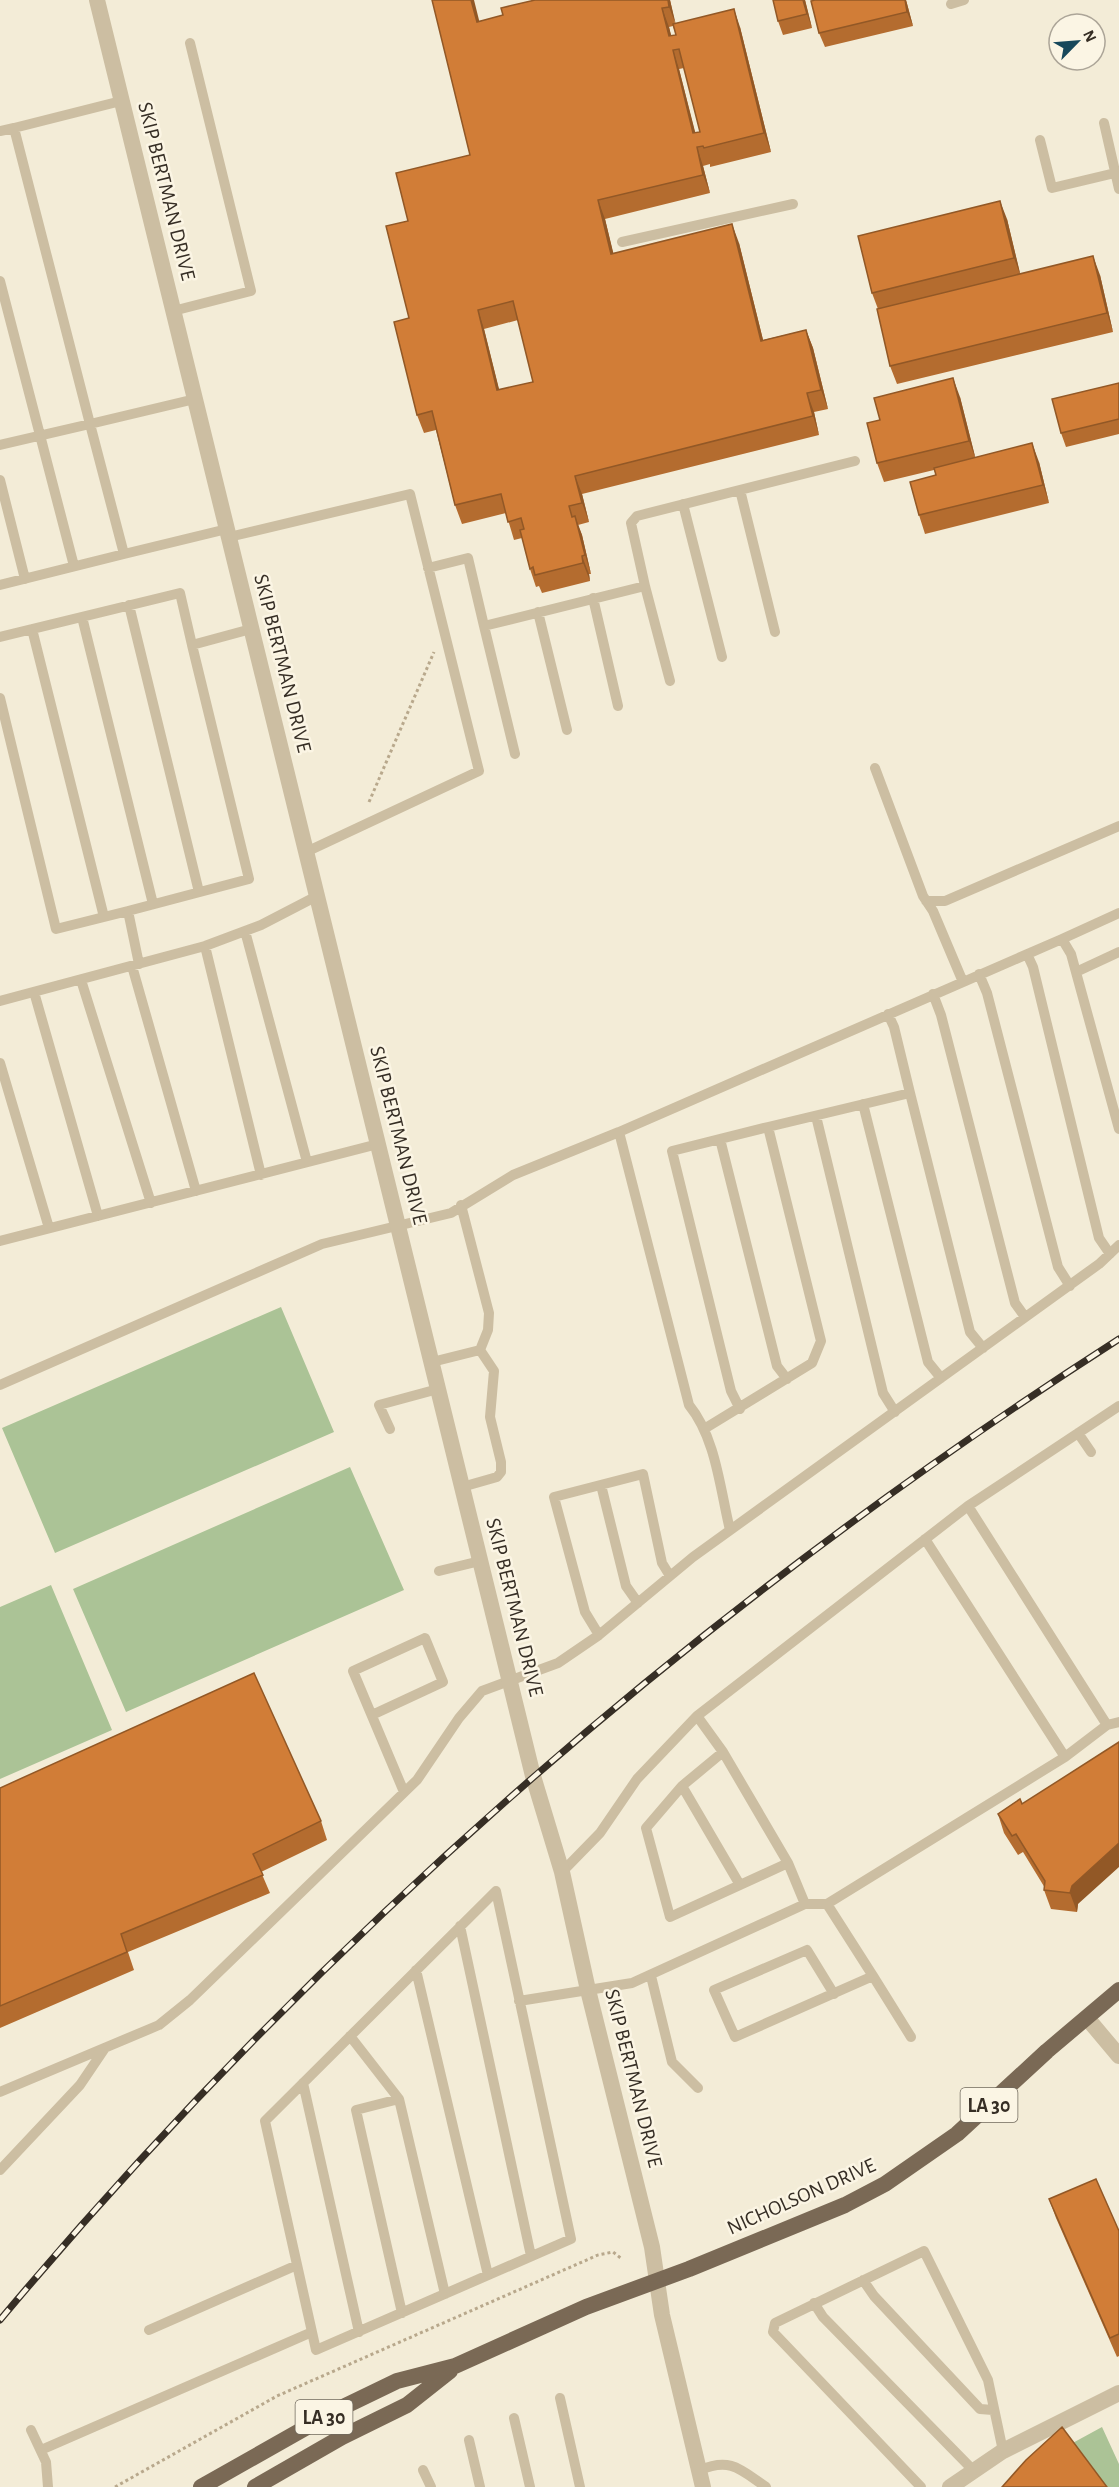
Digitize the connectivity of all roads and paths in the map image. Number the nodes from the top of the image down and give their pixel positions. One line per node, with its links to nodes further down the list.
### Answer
1 (97, 0): 5 (street, SKIP BERTMAN DRIVE)
2 (964, 0): 3 (lane)
3 (951, 4)
4 (190, 43): 15 (lane)
5 (121, 101): 7 (lane); 15 (street, SKIP BERTMAN DRIVE)
6 (1104, 123): 10 (lane)
7 (14, 128): 8 (lane); 17 (lane)
8 (0, 131)
9 (1040, 140): 10 (lane)
10 (1115, 173): 11 (lane)
11 (1119, 189)
12 (793, 204): 13 (lane)
13 (622, 242)
14 (0, 281): 18 (lane)
15 (173, 311): 16 (street, SKIP BERTMAN DRIVE)
16 (195, 399): 17 (lane); 24 (street, SKIP BERTMAN DRIVE)
17 (90, 424): 18 (lane); 25 (lane)
18 (39, 436): 19 (lane); 26 (lane)
19 (0, 445)
20 (855, 461): 22 (lane)
21 (0, 480): 28 (lane)
22 (740, 490): 23 (lane); 38 (lane)
23 (684, 504): 30 (lane); 42 (lane)
24 (228, 533): 25 (lane); 27 (lane); 37 (street, SKIP BERTMAN DRIVE)
25 (123, 554): 26 (lane)
26 (74, 566): 28 (lane)
27 (428, 568): 35 (lane); 51 (lane)
28 (25, 579): 29 (lane)
29 (0, 585)
30 (645, 586): 31 (lane); 43 (lane)
31 (593, 598): 33 (lane); 45 (lane)
32 (129, 605): 34 (lane); 40 (lane); 52 (lane)
33 (538, 612): 35 (lane); 46 (lane)
34 (81, 617): 36 (lane); 55 (lane)
35 (484, 626): 47 (lane)
36 (32, 629): 39 (lane); 58 (lane)
37 (251, 629): 40 (lane); 51 (street, SKIP BERTMAN DRIVE)
38 (775, 632)
39 (0, 637)
40 (192, 645): 52 (lane)
41 (435, 649): 49 (path)
42 (722, 657)
43 (670, 681)
44 (0, 698): 58 (lane)
45 (618, 706)
46 (567, 730)
47 (515, 754)
48 (875, 768): 54 (lane)
49 (369, 802)
50 (1119, 826): 54 (lane)
51 (306, 852): 53 (street, SKIP BERTMAN DRIVE)
52 (199, 892): 55 (lane)
53 (317, 896): 59 (lane); 82 (street, SKIP BERTMAN DRIVE)
54 (926, 901): 68 (lane)
55 (153, 904): 56 (lane)
56 (128, 911): 58 (lane); 64 (lane)
57 (1119, 913): 60 (lane)
58 (104, 917)
59 (245, 930): 61 (lane); 83 (lane)
60 (1062, 939): 63 (lane); 65 (lane)
61 (205, 946): 64 (lane); 84 (lane)
62 (1119, 952): 65 (lane)
63 (1027, 954): 66 (lane); 93 (lane)
64 (136, 965): 67 (lane); 85 (lane)
65 (1076, 972): 74 (lane)
66 (979, 974): 68 (lane); 94 (lane)
67 (81, 980): 69 (lane); 86 (lane)
68 (963, 981): 70 (lane)
69 (34, 992): 71 (lane); 88 (lane)
70 (933, 994): 72 (lane); 95 (lane)
71 (0, 1001)
72 (888, 1014): 75 (lane); 80 (lane)
73 (0, 1063): 90 (lane)
74 (1114, 1090): 79 (lane)
75 (910, 1093): 76 (lane); 96 (lane)
76 (863, 1104): 77 (lane); 99 (lane)
77 (816, 1116): 78 (lane); 105 (lane)
78 (768, 1127): 81 (lane); 100 (lane)
79 (1119, 1129)
80 (619, 1132): 87 (lane); 106 (lane)
81 (720, 1139): 100 (lane); 104 (lane)
82 (378, 1144): 83 (lane); 89 (street, SKIP BERTMAN DRIVE)
83 (307, 1162): 84 (lane)
84 (261, 1175): 85 (lane)
85 (196, 1191): 86 (lane)
86 (151, 1203): 88 (lane)
87 (461, 1205): 89 (lane); 97 (lane)
88 (98, 1216): 90 (lane)
89 (398, 1225): 98 (street, SKIP BERTMAN DRIVE); 101 (lane)
90 (49, 1228): 91 (lane)
91 (0, 1241)
92 (1119, 1245): 93 (lane)
93 (1110, 1254): 94 (lane)
94 (1070, 1286): 95 (lane)
95 (1025, 1317): 96 (lane)
96 (983, 1348): 99 (lane)
97 (480, 1350): 98 (lane); 111 (lane)
98 (432, 1362): 102 (street, SKIP BERTMAN DRIVE)
99 (941, 1378): 105 (lane)
100 (787, 1379): 104 (lane)
101 (0, 1385)
102 (438, 1389): 107 (lane); 111 (street, SKIP BERTMAN DRIVE)
103 (1119, 1406): 108 (lane)
104 (740, 1409): 106 (lane)
105 (895, 1412): 113 (lane)
106 (704, 1429): 113 (lane)
107 (390, 1430)
108 (1078, 1433): 109 (lane); 112 (lane)
109 (1091, 1452)
110 (601, 1485): 117 (lane); 118 (lane); 119 (lane)
111 (462, 1487): 115 (street, SKIP BERTMAN DRIVE)
112 (968, 1506): 114 (lane); 124 (lane)
113 (730, 1530): 117 (lane)
114 (925, 1539): 122 (lane); 126 (lane)
115 (480, 1561): 116 (lane); 120 (street, SKIP BERTMAN DRIVE)
116 (439, 1571)
117 (670, 1576): 118 (lane)
118 (638, 1603): 119 (lane)
119 (599, 1635): 120 (lane)
120 (510, 1682): 128 (lane); 130 (street, SKIP BERTMAN DRIVE)
121 (372, 1715): 121 (lane); 128 (lane)
122 (697, 1716): 125 (lane); 130 (lane)
123 (1119, 1722): 124 (lane)
124 (1107, 1725): 126 (lane)
125 (723, 1752): 127 (lane); 129 (lane)
126 (1065, 1757): 133 (lane)
127 (682, 1786): 131 (lane); 131 (lane)
128 (404, 1792): 145 (lane)
129 (788, 1863): 131 (lane); 132 (lane)
130 (562, 1872): 138 (street, SKIP BERTMAN DRIVE)
131 (740, 1885)
132 (805, 1904): 133 (lane); 136 (lane)
133 (827, 1904): 137 (lane)
134 (460, 1926): 135 (lane); 141 (lane); 152 (lane)
135 (416, 1970): 143 (lane); 155 (lane)
136 (651, 1976): 138 (lane); 148 (lane)
137 (873, 1976): 140 (lane); 144 (lane)
138 (588, 1990): 141 (lane); 157 (street, SKIP BERTMAN DRIVE)
139 (1119, 1990): 142 (main road, NICHOLSON DRIVE / LA 30)
140 (834, 1994): 140 (lane)
141 (519, 2001): 152 (lane)
142 (1087, 2018): 146 (street); 157 (main road, NICHOLSON DRIVE / LA 30)
143 (350, 2036): 147 (lane); 150 (lane)
144 (911, 2037)
145 (106, 2047): 149 (lane); 151 (lane)
146 (1119, 2056)
147 (303, 2083): 154 (lane); 162 (lane)
148 (698, 2088)
149 (0, 2092)
150 (399, 2099): 158 (lane); 160 (lane)
151 (0, 2170)
152 (531, 2256): 155 (lane)
153 (622, 2259): 177 (path)
154 (297, 2265): 161 (lane); 163 (lane)
155 (488, 2275): 158 (lane)
156 (863, 2280): 159 (lane); 167 (lane); 167 (lane)
157 (657, 2281): 164 (main road, NICHOLSON DRIVE / LA 30); 174 (street, SKIP BERTMAN DRIVE)
158 (444, 2294): 160 (lane)
159 (814, 2303): 175 (lane); 186 (lane)
160 (402, 2313): 162 (lane)
161 (149, 2330)
162 (359, 2331): 163 (lane)
163 (312, 2332): 171 (lane)
164 (455, 2366): 178 (main road, NICHOLSON DRIVE / LA 30); 179 (main road, NICHOLSON DRIVE / LA 30)
165 (1119, 2394): 172 (street)
166 (560, 2398): 183 (lane)
167 (993, 2410): 172 (lane)
168 (514, 2418): 182 (lane)
169 (31, 2430): 171 (lane)
170 (469, 2440): 181 (lane)
171 (41, 2450): 176 (lane)
172 (1003, 2451): 175 (street)
173 (423, 2470): 180 (lane)
174 (700, 2470): 184 (street, SKIP BERTMAN DRIVE); 185 (lane)
175 (973, 2470): 187 (street)
176 (48, 2487)
177 (115, 2487)
178 (201, 2487)
179 (255, 2487)
180 (431, 2487)
181 (480, 2487)
182 (530, 2487)
183 (580, 2487)
184 (703, 2487)
185 (766, 2487)
186 (921, 2487)
187 (950, 2487)

